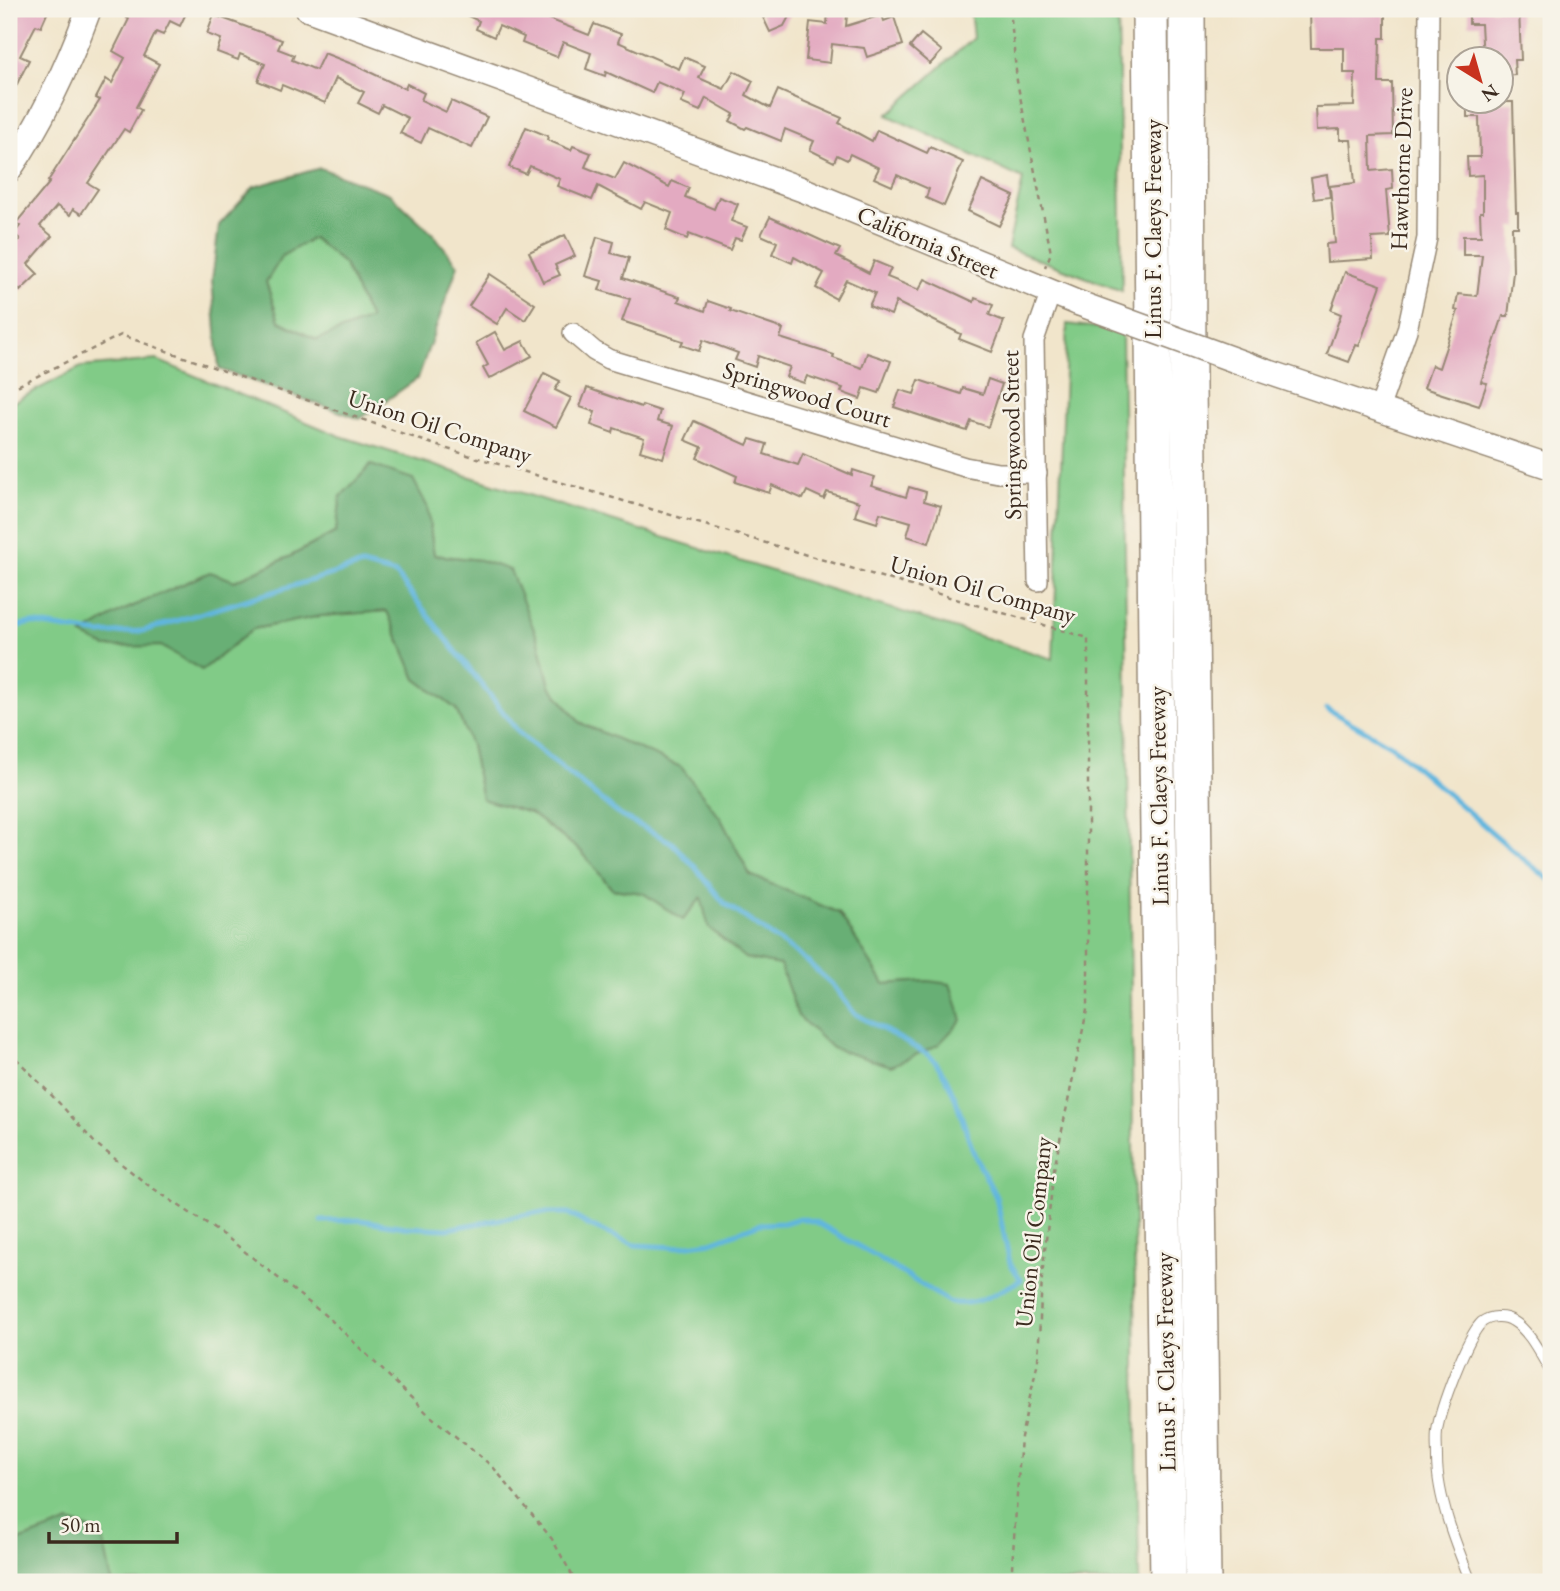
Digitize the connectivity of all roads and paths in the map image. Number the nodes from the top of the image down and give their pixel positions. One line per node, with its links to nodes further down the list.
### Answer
1 (89, 9): 7 (street)
2 (308, 9): 8 (street, California Street)
3 (1010, 9): 8 (path)
4 (1150, 9): 19 (highway, Linus F. Claeys Freeway)
5 (1186, 9): 20 (highway, Linus F. Claeys Freeway)
6 (1429, 9): 11 (street, Hawthorne Drive)
7 (9, 170)
8 (1044, 289): 11 (street, California Street, bridge); 13 (street, Springwood Street)
9 (573, 333): 13 (street, Springwood Court)
10 (9, 390): 18 (path, Union Oil Company)
11 (1379, 409): 12 (street, California Street)
12 (1551, 467)
13 (1037, 473): 14 (street, Springwood Street)
14 (1038, 581)
15 (9, 1051): 17 (path)
16 (1551, 1372): 21 (lane)
17 (576, 1582)
18 (1011, 1582)
19 (1168, 1582)
20 (1203, 1582)
21 (1471, 1582)

